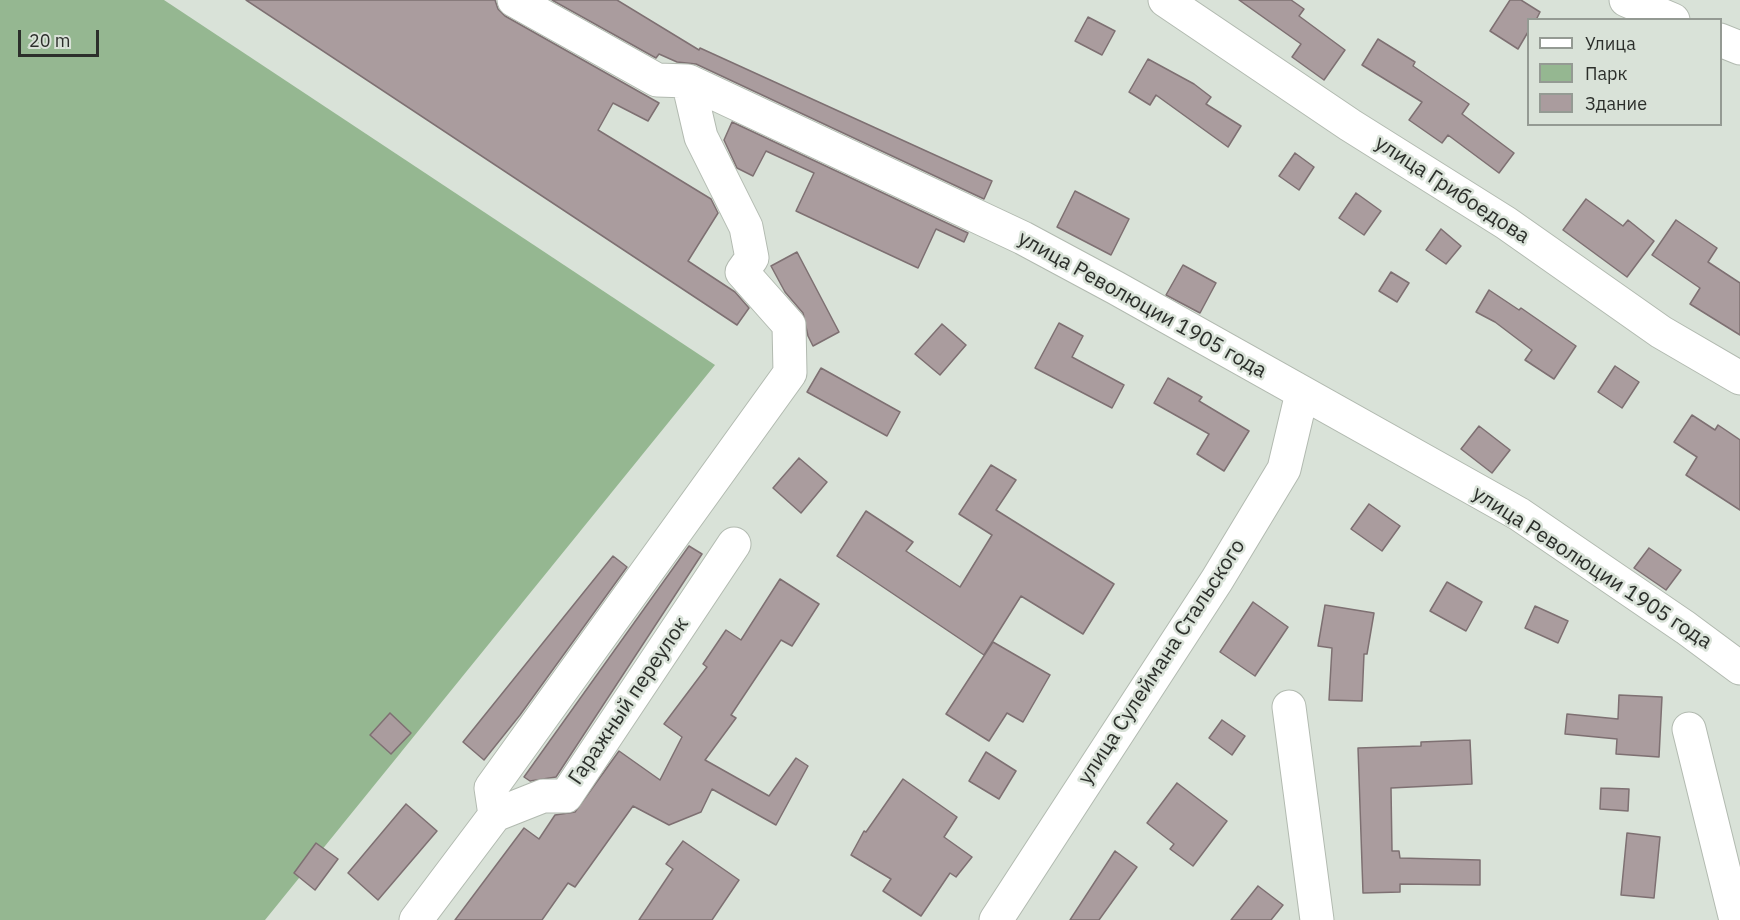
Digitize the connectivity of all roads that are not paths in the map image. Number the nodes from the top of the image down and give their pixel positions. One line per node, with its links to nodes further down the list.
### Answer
1 (514, 0): 7 (street, улица Революции 1905 года)
2 (1165, 0): 8 (street, улица Грибоедова)
3 (1626, 0): 4 (street)
4 (1667, 18)
5 (1722, 41): 6 (street)
6 (1740, 48)
7 (688, 81): 9 (street, улица Революции 1905 года); 14 (street)
8 (1740, 378)
9 (1302, 393): 11 (street, улица Революции 1905 года); 16 (street, улица Сулеймана Стальского)
10 (734, 544): 14 (street, Гаражный переулок)
11 (1740, 668)
12 (1289, 707): 17 (street)
13 (1689, 729): 18 (street)
14 (495, 815): 15 (street)
15 (416, 920)
16 (996, 920)
17 (1317, 920)
18 (1736, 920)

